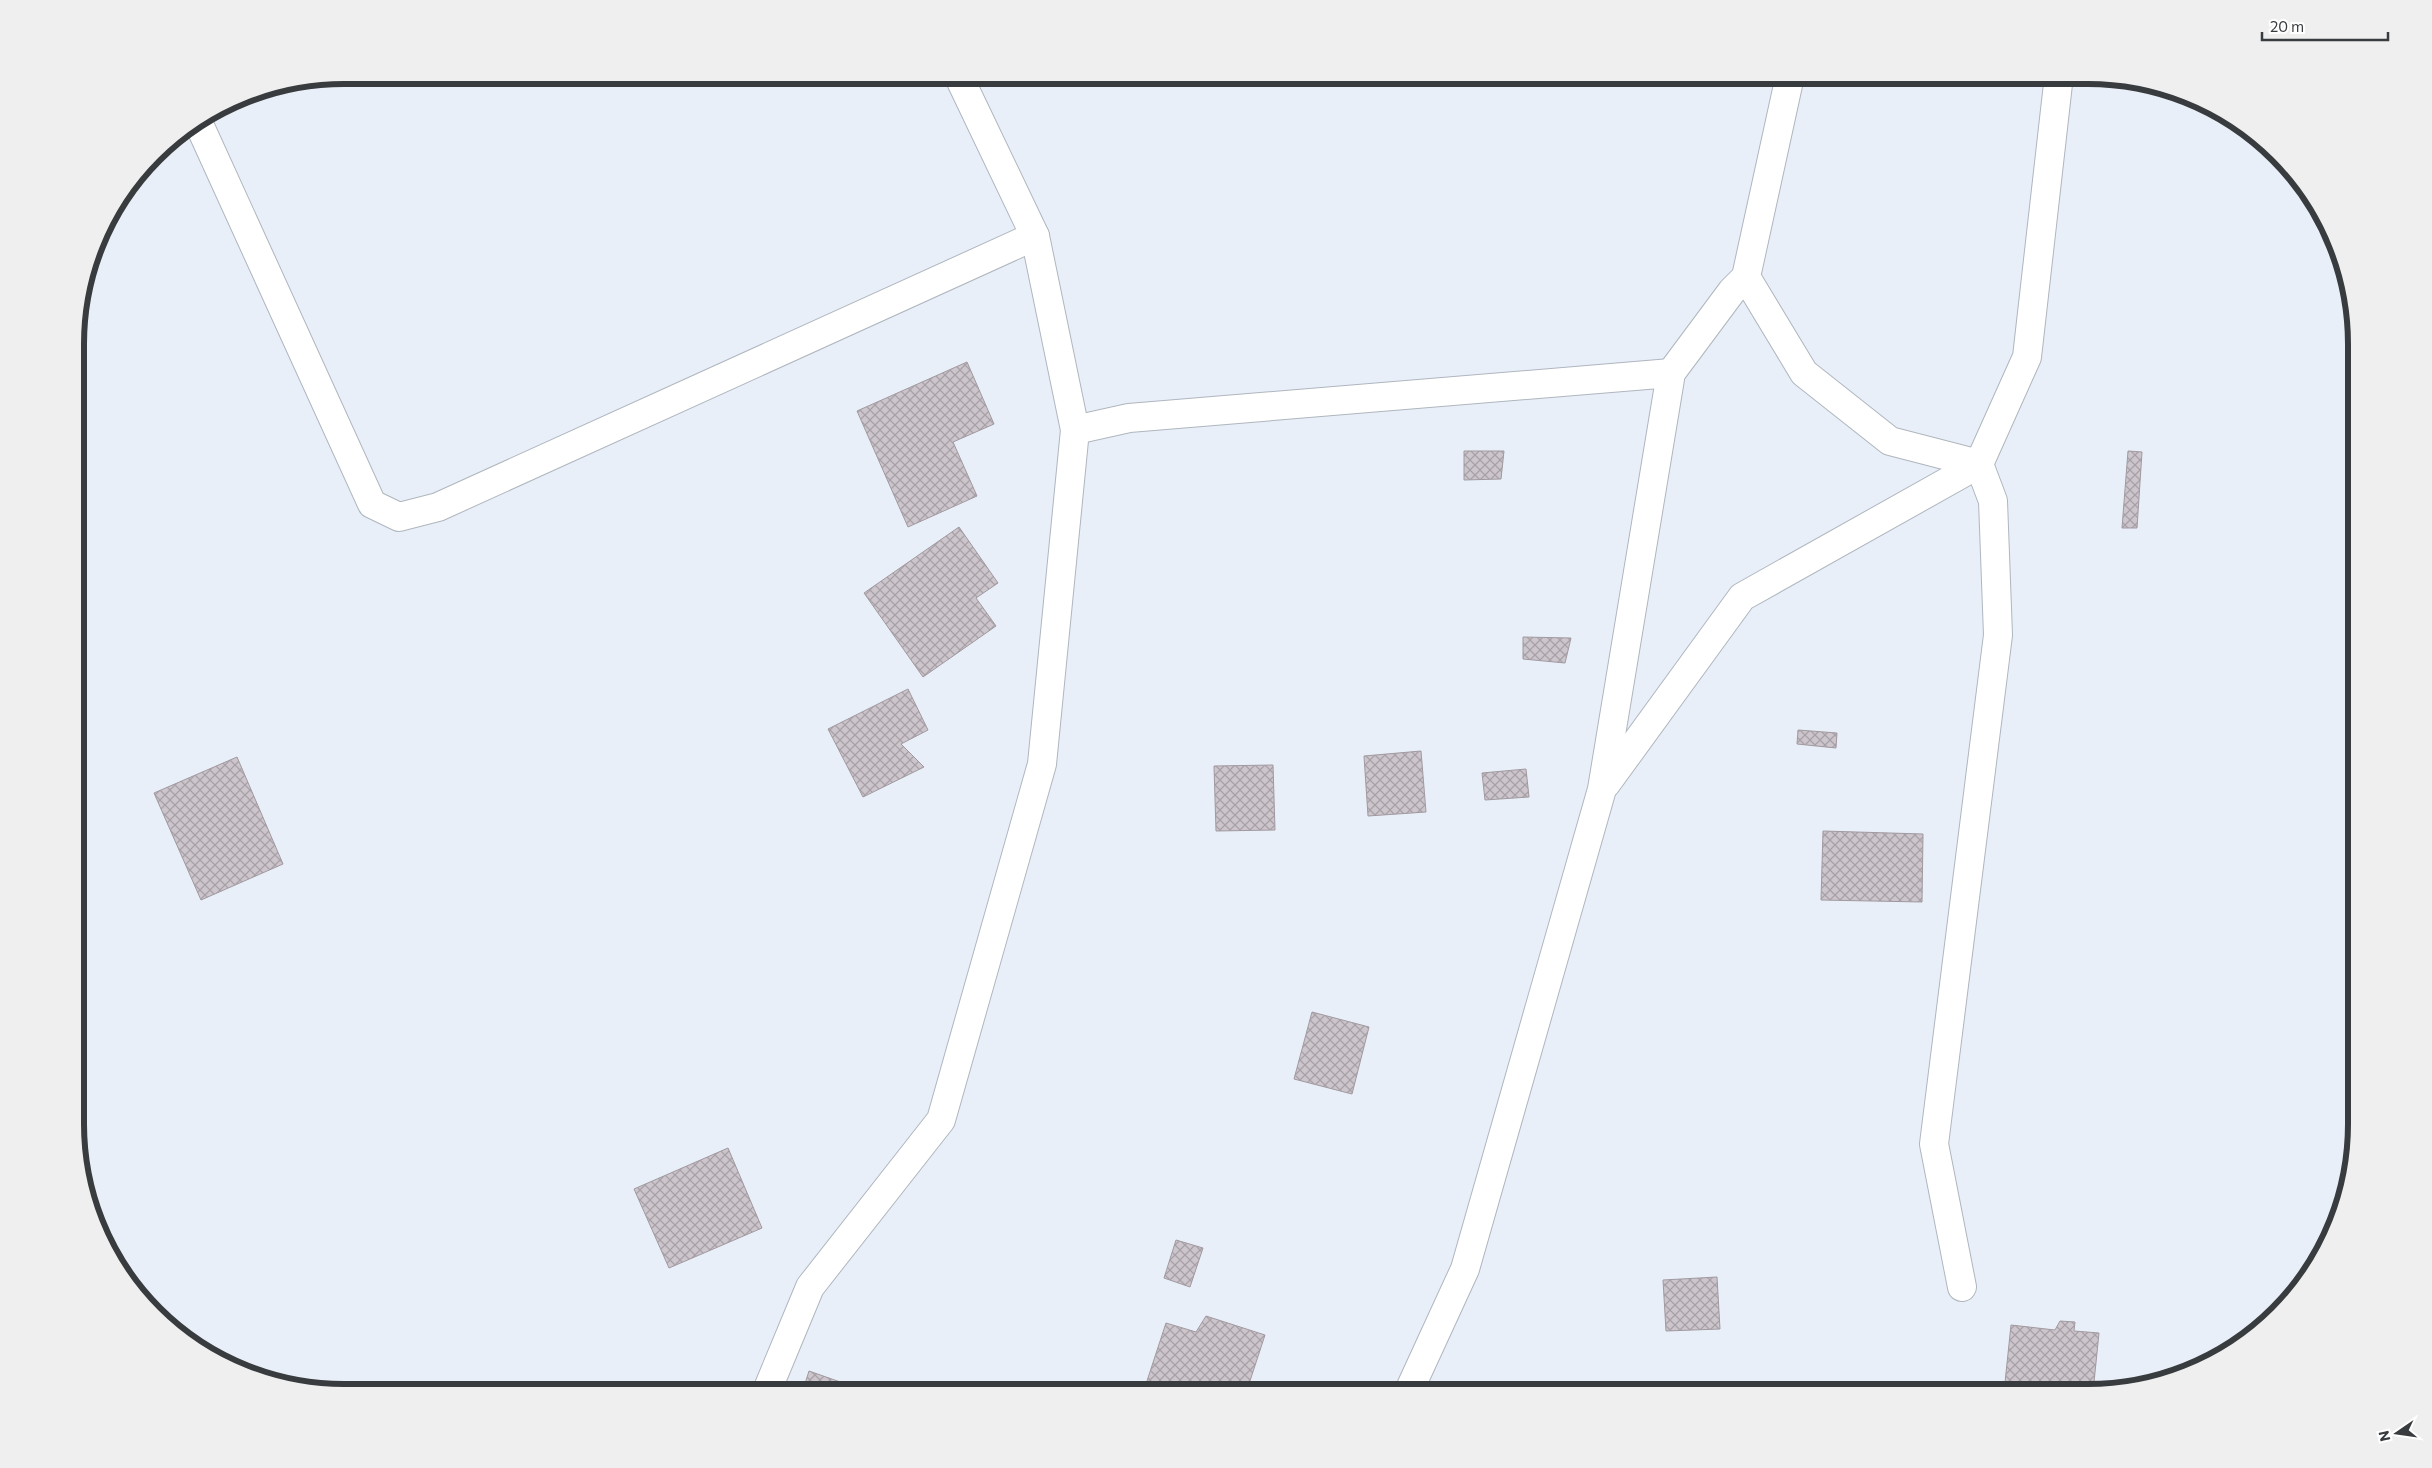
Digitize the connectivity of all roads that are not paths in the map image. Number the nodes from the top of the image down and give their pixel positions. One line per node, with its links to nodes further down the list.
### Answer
1 (962, 84): 5 (street)
2 (1787, 84): 6 (street)
3 (2058, 84): 9 (street)
4 (200, 127): 5 (street)
5 (1035, 236): 8 (street)
6 (1746, 277): 7 (street); 9 (street)
7 (1671, 373): 8 (street); 10 (street)
8 (1075, 430): 12 (street)
9 (1979, 464): 10 (street); 11 (street)
10 (1602, 789): 13 (street)
11 (1962, 1287)
12 (770, 1384)
13 (1412, 1384)

